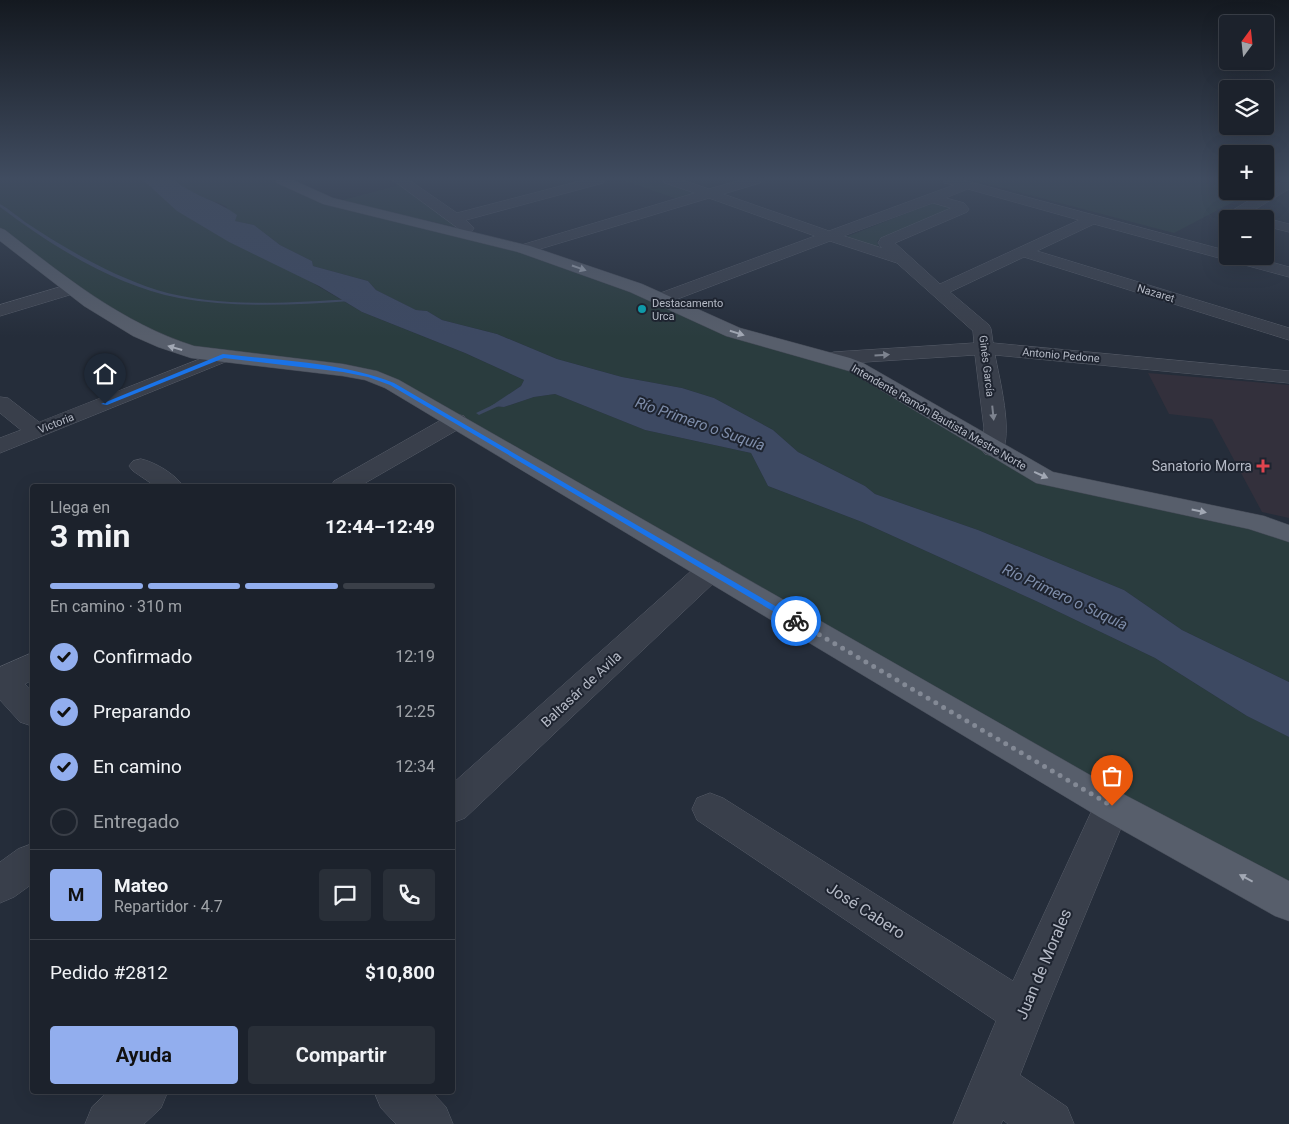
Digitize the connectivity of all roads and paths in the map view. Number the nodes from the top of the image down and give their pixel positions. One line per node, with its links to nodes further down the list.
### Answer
1 (461, 232): 11 (main road, Intendente Ramón Bautista Mestre Norte)
2 (472, 232): 11 (street)
3 (580, 232): 14 (street)
4 (819, 232): 12 (street, Ginés García)
5 (839, 232): 12 (street)
6 (906, 232): 17 (street, Ginés García)
7 (1064, 232): 15 (street)
8 (1141, 232): 13 (street)
9 (0, 233): 20 (main road)
10 (1198, 235): 13 (street)
11 (477, 236): 14 (main road, Intendente Ramón Bautista Mestre Norte)
12 (829, 236): 17 (street, Ginés García); 22 (street)
13 (1183, 244): 16 (street)
14 (524, 249): 22 (main road, Intendente Ramón Bautista Mestre Norte, one-way to 22)
15 (1022, 252): 21 (street); 24 (street, Nazaret)
16 (1219, 253)
17 (903, 260): 21 (street, Ginés García)
18 (1263, 265): 19 (street)
19 (1289, 272)
20 (70, 289): 23 (street); 26 (main road, one-way to 20)
21 (938, 291): 25 (street, Ginés García)
22 (661, 299): 27 (main road, Intendente Ramón Bautista Mestre Norte, one-way to 27)
23 (0, 311)
24 (1289, 334)
25 (986, 348): 27 (street, Antonio Pedone, one-way to 25); 28 (street, Antonio Pedone); 33 (street, Ginés García, one-way to 33)
26 (223, 356): 30 (main road); 31 (street, Victoria)
27 (834, 358): 33 (main road, Intendente Ramón Bautista Mestre Norte)
28 (1289, 376)
29 (0, 403): 31 (street)
30 (456, 421): 36 (street); 38 (main road)
31 (37, 431): 32 (street, Victoria)
32 (0, 446)
33 (994, 449): 37 (main road, Intendente Ramón Bautista Mestre Norte, one-way to 37)
34 (141, 466): 35 (street)
35 (168, 484)
36 (346, 484)
37 (1289, 534)
38 (710, 570): 42 (street, Baltasár de Avila); 43 (main road)
39 (30, 666): 40 (street)
40 (1, 682): 41 (street)
41 (30, 712)
42 (455, 804)
43 (1112, 806): 47 (main road, one-way to 43); 48 (street, Juan de Morales)
44 (710, 809): 48 (street, José Cabero)
45 (30, 863): 46 (street)
46 (0, 884)
47 (1289, 902)
48 (1022, 1012): 51 (street, Juan de Morales)
49 (141, 1094): 52 (street)
50 (401, 1094): 53 (street)
51 (985, 1105): 54 (street)
52 (109, 1124)
53 (429, 1124)
54 (1050, 1124)

